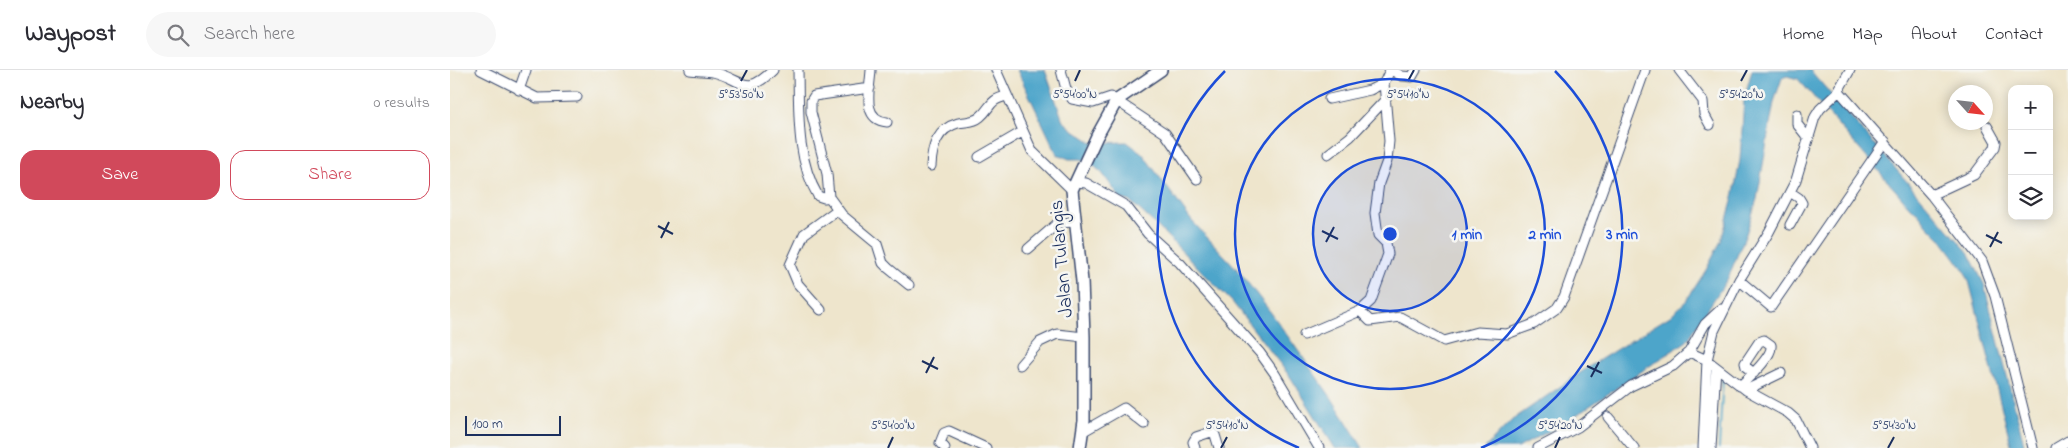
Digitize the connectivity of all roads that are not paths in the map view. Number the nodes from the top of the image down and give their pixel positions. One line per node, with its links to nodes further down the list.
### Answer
1 (481, 70): 17 (street)
2 (526, 70): 17 (street)
3 (690, 70): 4 (street)
4 (773, 70)
5 (798, 70): 38 (street)
6 (871, 70): 16 (street)
7 (996, 70): 19 (street)
8 (1061, 70): 23 (street)
9 (1161, 70): 23 (main road, Jalan Tulangis)
10 (1391, 70): 11 (street); 15 (street)
11 (1416, 70)
12 (1645, 70): 47 (street)
13 (1679, 70): 26 (street)
14 (1850, 70): 18 (street)
15 (1384, 83): 21 (street); 22 (street)
16 (870, 88): 25 (street); 38 (street)
17 (519, 90): 20 (street)
18 (1838, 92): 29 (street); 30 (street)
19 (1007, 96): 28 (street); 33 (street)
20 (577, 97)
21 (1330, 99)
22 (1386, 99): 31 (street); 47 (street)
23 (1117, 100): 34 (street); 35 (main road, Jalan Tulangis)
24 (1797, 114): 29 (street)
25 (887, 122)
26 (1710, 126)
27 (1988, 130): 37 (street)
28 (1022, 132): 32 (street); 35 (street)
29 (1808, 138): 36 (street)
30 (1883, 144): 37 (street); 43 (street)
31 (1328, 154)
32 (979, 157)
33 (931, 166)
34 (1197, 179)
35 (1074, 186): 40 (main road, Jalan Tulangis); 66 (street)
36 (1790, 192): 41 (street); 43 (street)
37 (1931, 195): 72 (street)
38 (829, 196): 39 (street)
39 (837, 210): 44 (street); 46 (street)
40 (1074, 222): 42 (street); 49 (main road, Jalan Tulangis)
41 (1790, 225)
42 (1028, 249)
43 (1739, 280): 45 (street)
44 (910, 284)
45 (1725, 306): 50 (street); 51 (street)
46 (821, 310)
47 (1360, 311): 48 (street)
48 (1304, 335)
49 (1084, 337): 52 (street); 59 (main road, Jalan Tulangis)
50 (1689, 352): 51 (street); 67 (street)
51 (1707, 360): 53 (street); 69 (street)
52 (1020, 365)
53 (1716, 367): 56 (street); 70 (street)
54 (1754, 373): 56 (street)
55 (1781, 373): 56 (street)
56 (1743, 388): 71 (street)
57 (1608, 417): 68 (street)
58 (1144, 424): 59 (street)
59 (1082, 432): 63 (main road, Jalan Tulangis)
60 (2068, 441): 73 (street)
61 (943, 447): 62 (street)
62 (986, 448)
63 (1080, 448)
64 (1195, 448): 65 (street)
65 (1219, 448)
66 (1319, 448)
67 (1538, 448)
68 (1634, 448)
69 (1703, 448)
70 (1711, 448)
71 (1810, 448)
72 (2033, 448)
73 (2056, 448)

